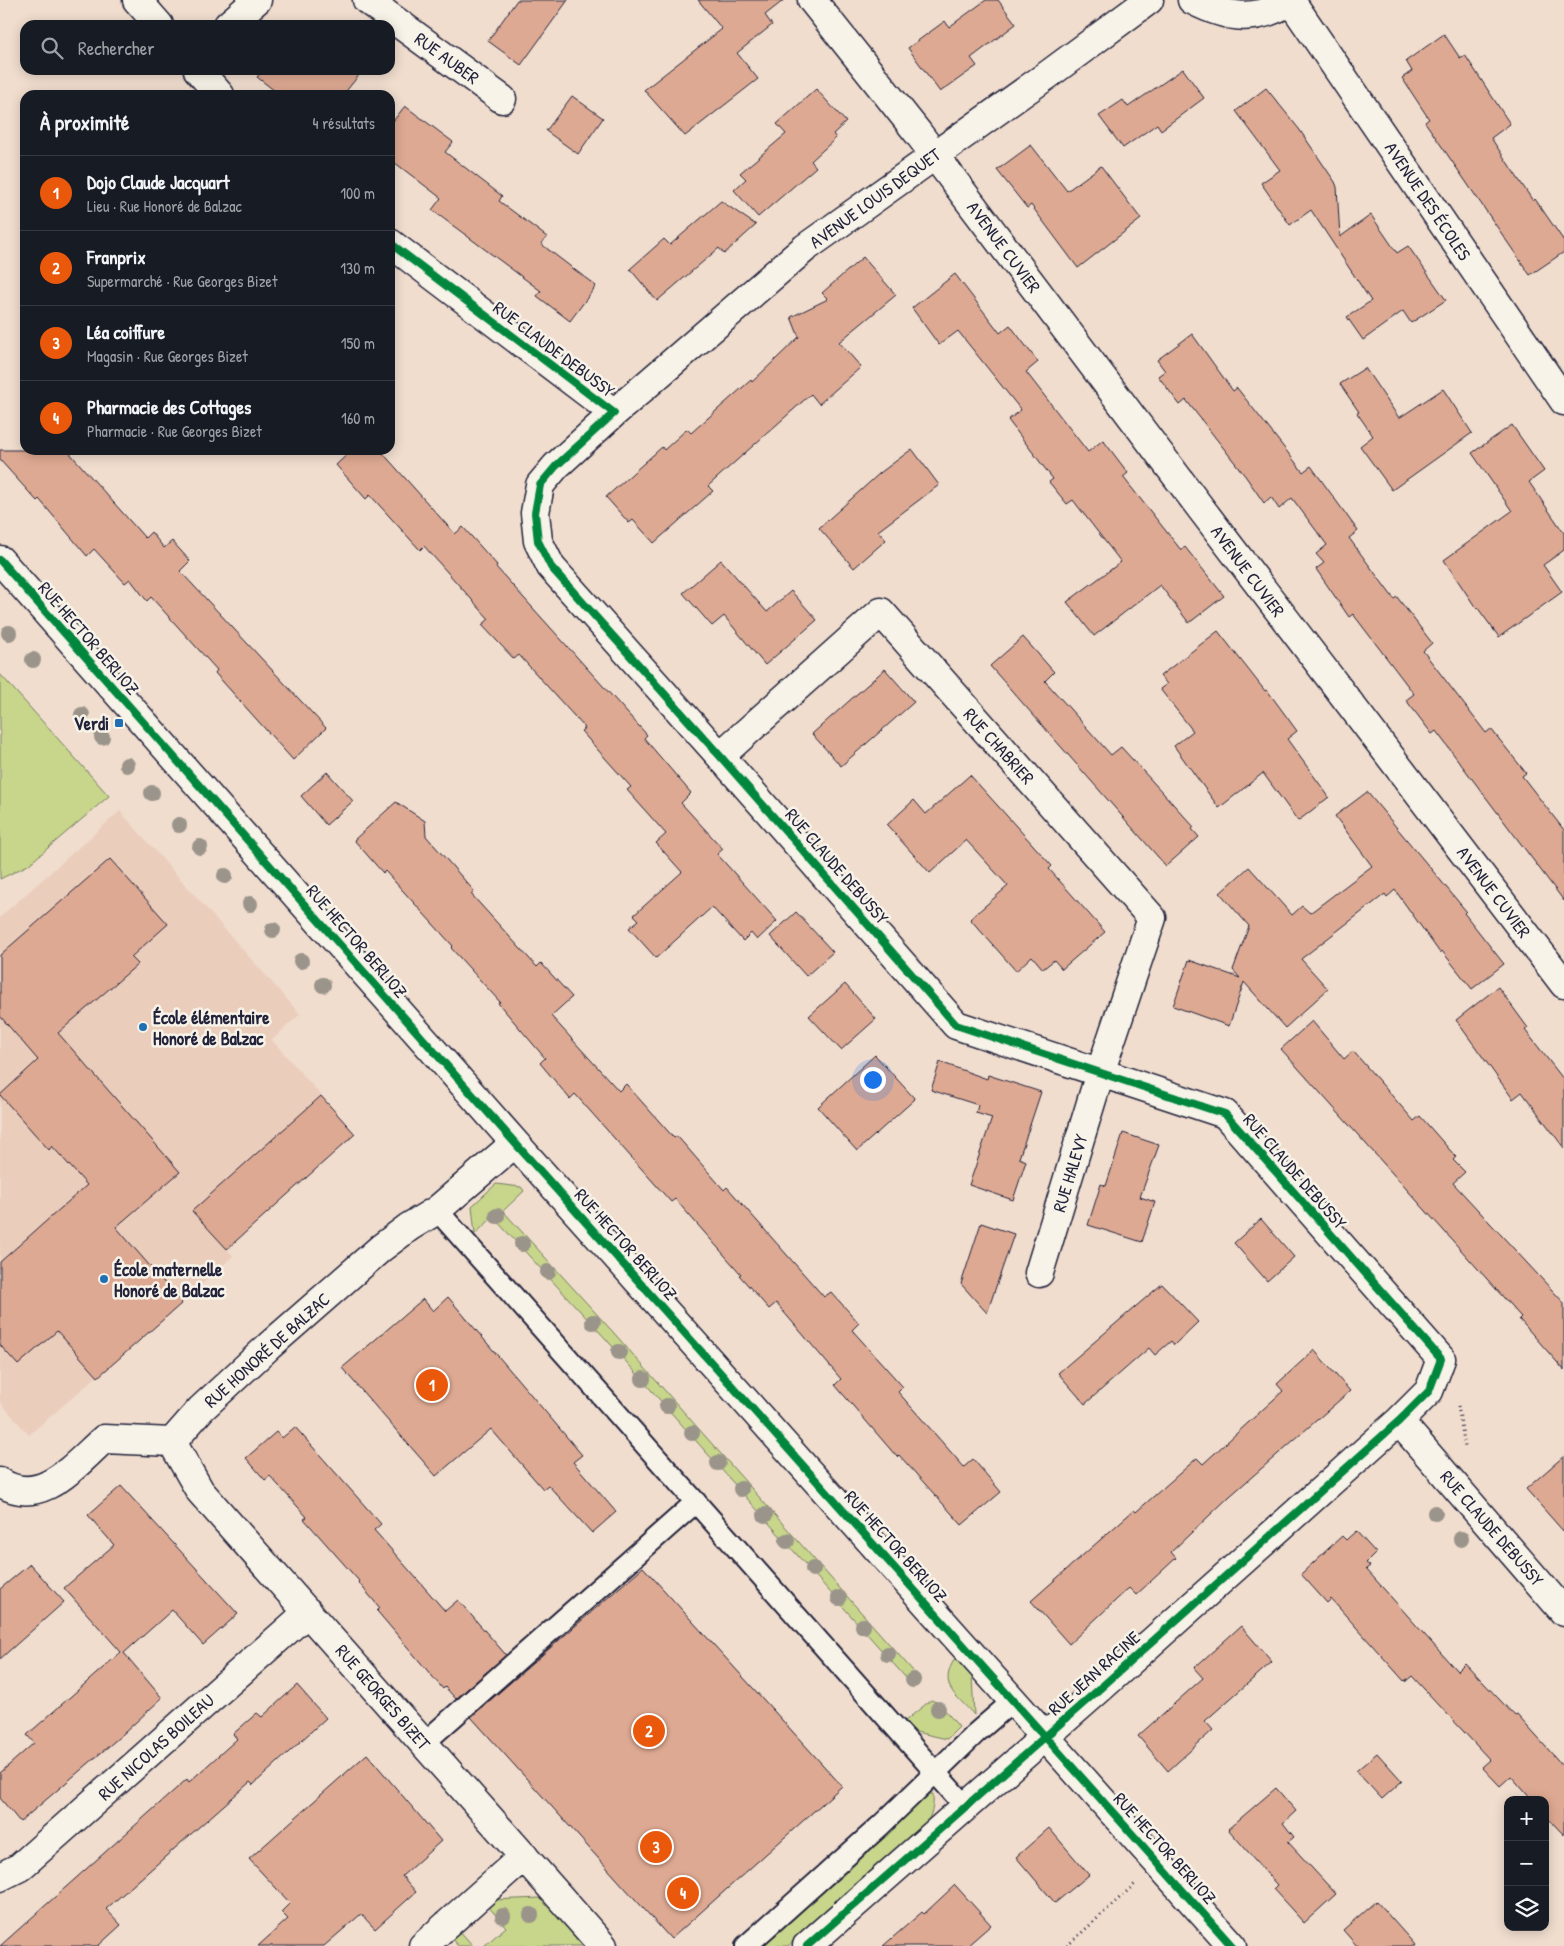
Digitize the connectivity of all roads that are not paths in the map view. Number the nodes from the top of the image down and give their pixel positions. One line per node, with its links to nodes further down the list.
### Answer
1 (137, 0): 8 (street)
2 (257, 0): 9 (street)
3 (367, 0): 10 (street, RUE AUBER)
4 (812, 0): 15 (street, AVENUE CUVIER)
5 (1149, 0): 15 (street, AVENUE LOUIS DEQUET)
6 (1192, 0): 7 (street)
7 (1292, 0): 17 (street, AVENUE DES ÉCOLES)
8 (155, 20)
9 (234, 20)
10 (394, 20)
11 (395, 21): 14 (street, RUE AUBER)
12 (202, 75): 13 (street)
13 (216, 90)
14 (502, 99)
15 (934, 155): 18 (street, AVENUE LOUIS DEQUET); 21 (street, AVENUE CUVIER)
16 (395, 246): 18 (street, RUE CLAUDE DEBUSSY)
17 (1564, 401)
18 (614, 413): 20 (street, RUE CLAUDE DEBUSSY)
19 (0, 560): 23 (street, RUE HECTOR BERLIOZ)
20 (720, 756): 22 (street, RUE CLAUDE DEBUSSY); 22 (street, RUE CHABRIER)
21 (1564, 984)
22 (1100, 1073): 25 (street, RUE HALEVY); 26 (street, RUE CLAUDE DEBUSSY)
23 (515, 1143): 24 (street, RUE HONORÉ DE BALZAC); 32 (street, RUE HECTOR BERLIOZ)
24 (437, 1210): 27 (street, RUE HONORÉ DE BALZAC); 29 (lane)
25 (1039, 1274)
26 (1398, 1421): 31 (street, RUE CLAUDE DEBUSSY); 33 (street, RUE JEAN RACINE)
27 (172, 1442): 28 (street); 30 (street, RUE GEORGES BIZET)
28 (0, 1482)
29 (696, 1502): 34 (lane); 35 (lane)
30 (308, 1612): 34 (street, RUE GEORGES BIZET); 38 (street, RUE NICOLAS BOILEAU)
31 (1564, 1612)
32 (1013, 1701): 33 (street, RUE HECTOR BERLIOZ); 35 (lane)
33 (1045, 1736): 36 (street, RUE JEAN RACINE); 43 (street, RUE HECTOR BERLIOZ)
34 (424, 1743): 37 (street, RUE GEORGES BIZET)
35 (936, 1772): 36 (lane); 41 (lane)
36 (965, 1806): 42 (street, RUE JEAN RACINE)
37 (524, 1856): 39 (street); 40 (street, RUE GEORGES BIZET)
38 (0, 1877)
39 (424, 1946)
40 (603, 1946)
41 (746, 1946)
42 (807, 1946)
43 (1232, 1946)

